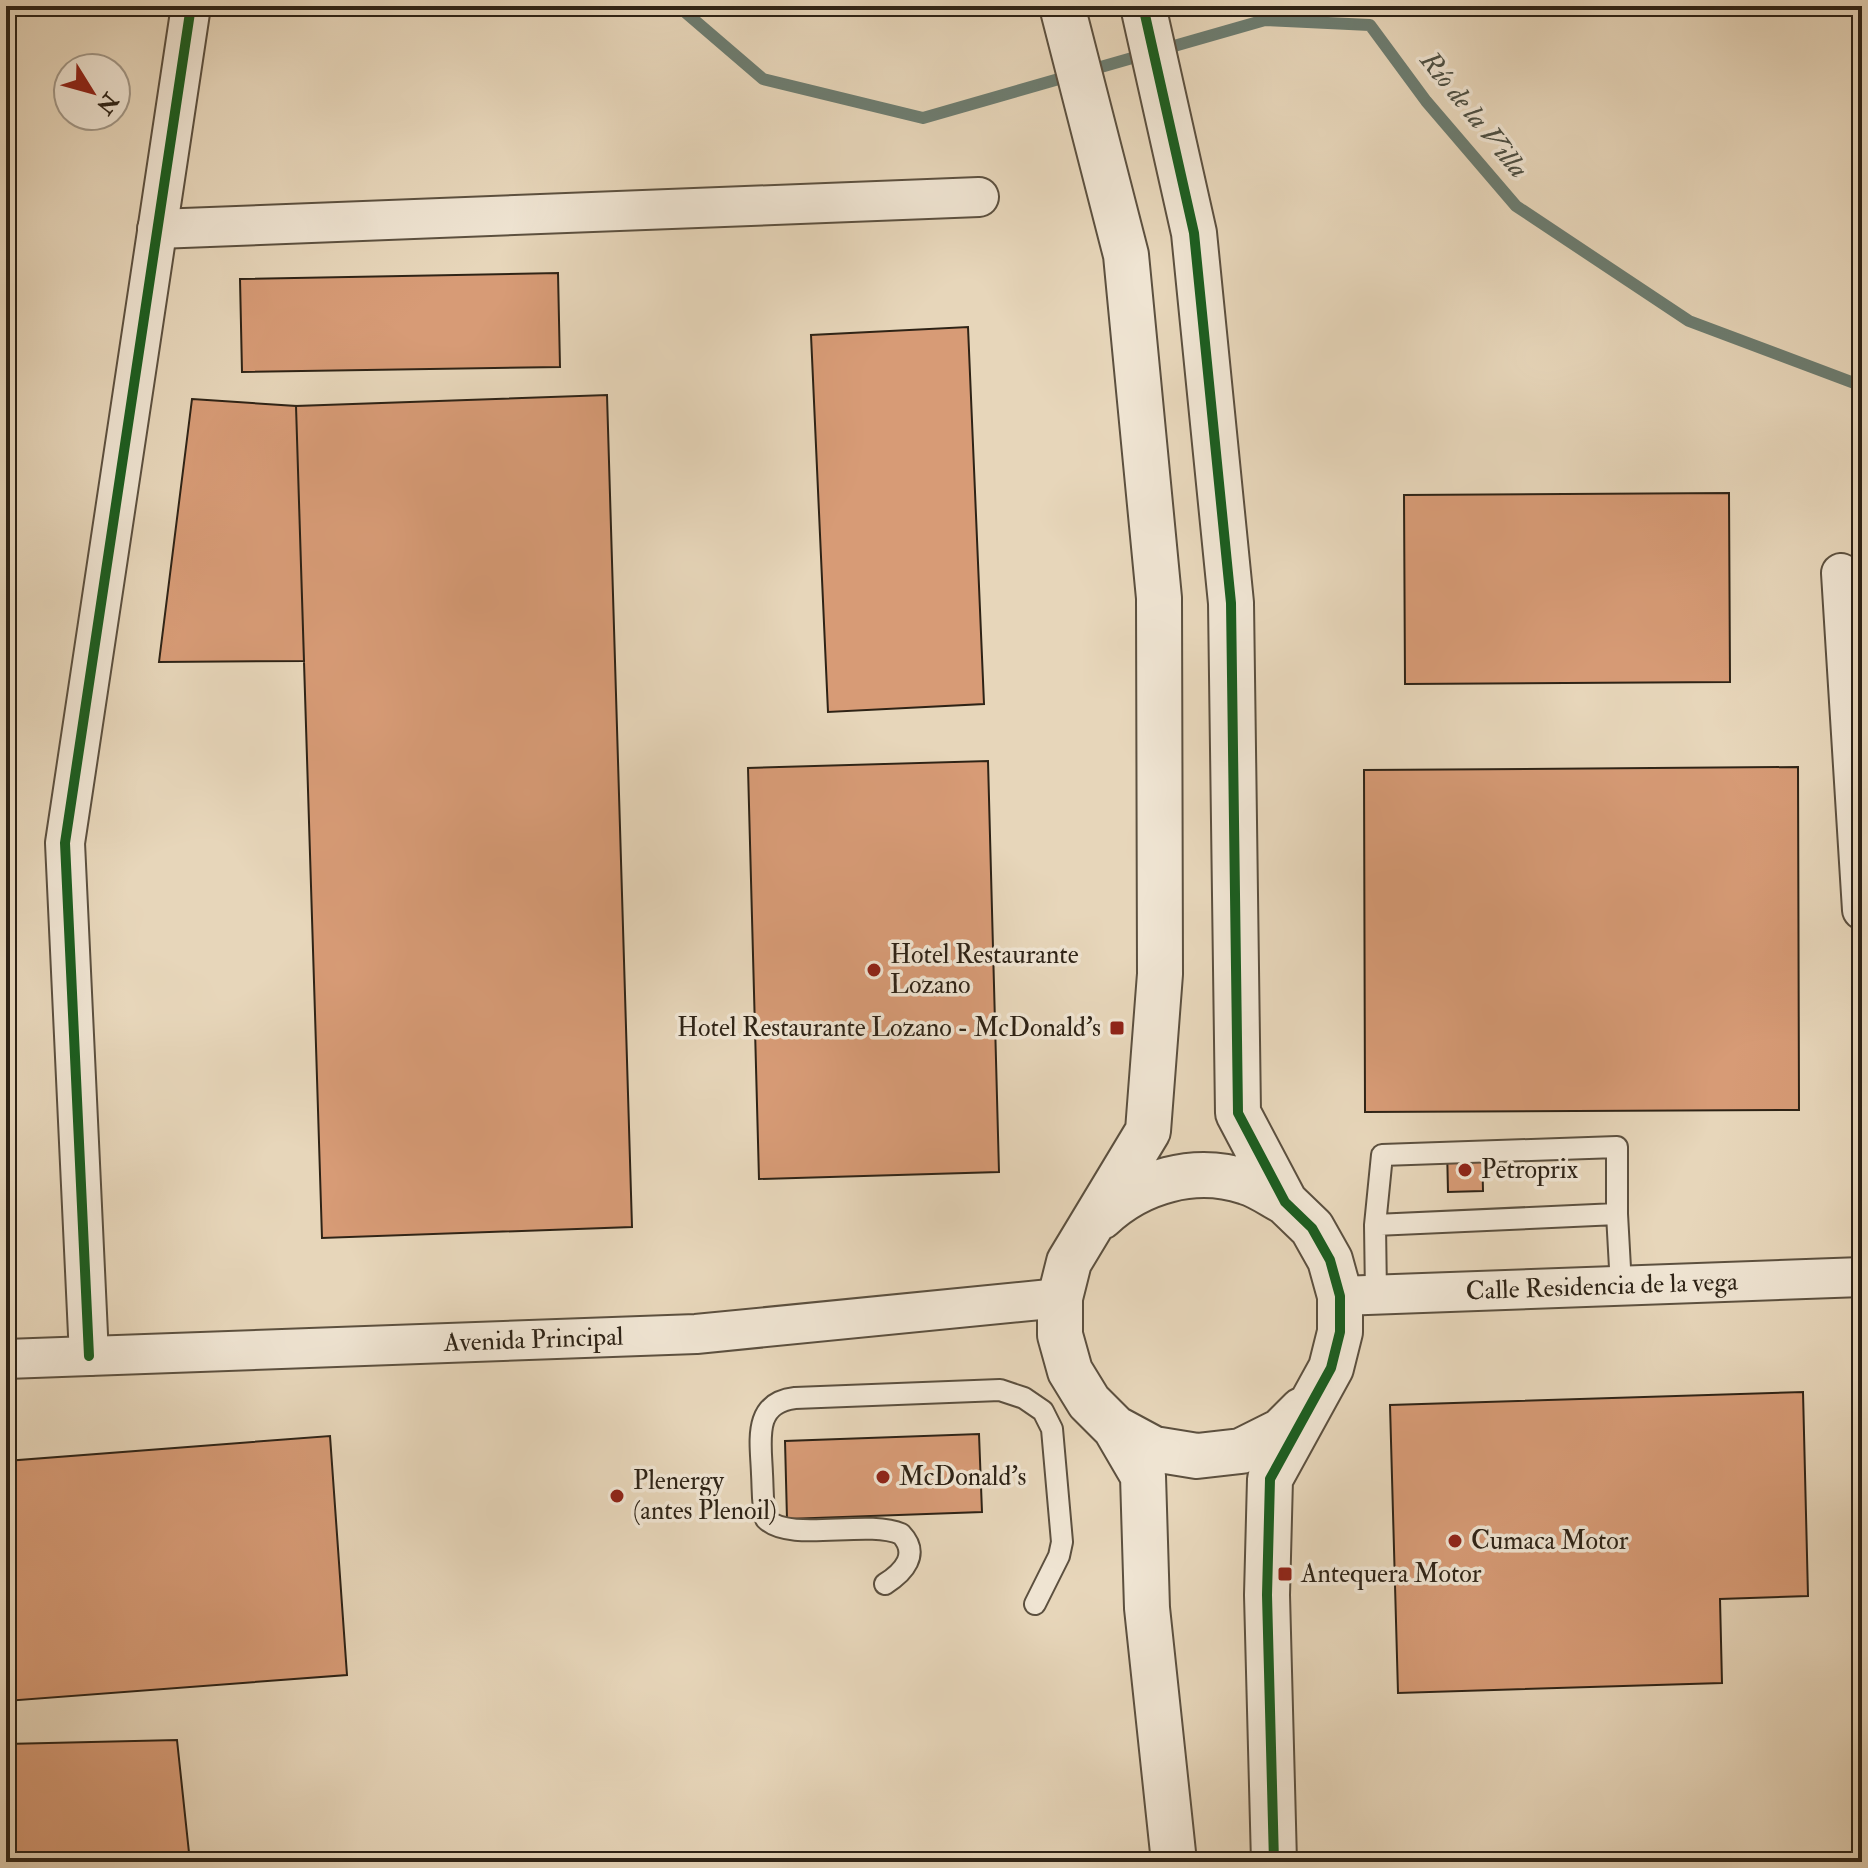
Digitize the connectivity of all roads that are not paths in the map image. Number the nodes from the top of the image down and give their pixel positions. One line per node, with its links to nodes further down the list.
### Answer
1 (191, 6): 5 (street)
2 (1062, 6): 11 (street)
3 (1143, 6): 8 (street)
4 (979, 197): 5 (street)
5 (157, 229): 16 (street)
6 (1841, 573): 7 (street)
7 (1862, 910)
8 (1285, 1202): 11 (street); 14 (street)
9 (1617, 1214): 10 (lane); 10 (lane); 13 (lane)
10 (1375, 1225): 14 (lane)
11 (1087, 1230): 15 (street)
12 (1862, 1277): 13 (street, Calle Residencia de la vega)
13 (1621, 1286): 14 (street, Calle Residencia de la vega)
14 (1358, 1295): 18 (street)
15 (1060, 1298): 16 (street, Avenida Principal); 19 (street)
16 (89, 1356): 17 (street, Avenida Principal)
17 (6, 1359)
18 (1313, 1400): 19 (street); 23 (street)
19 (1115, 1428): 22 (street)
20 (885, 1584): 21 (lane)
21 (1035, 1604)
22 (1174, 1862)
23 (1274, 1862)

